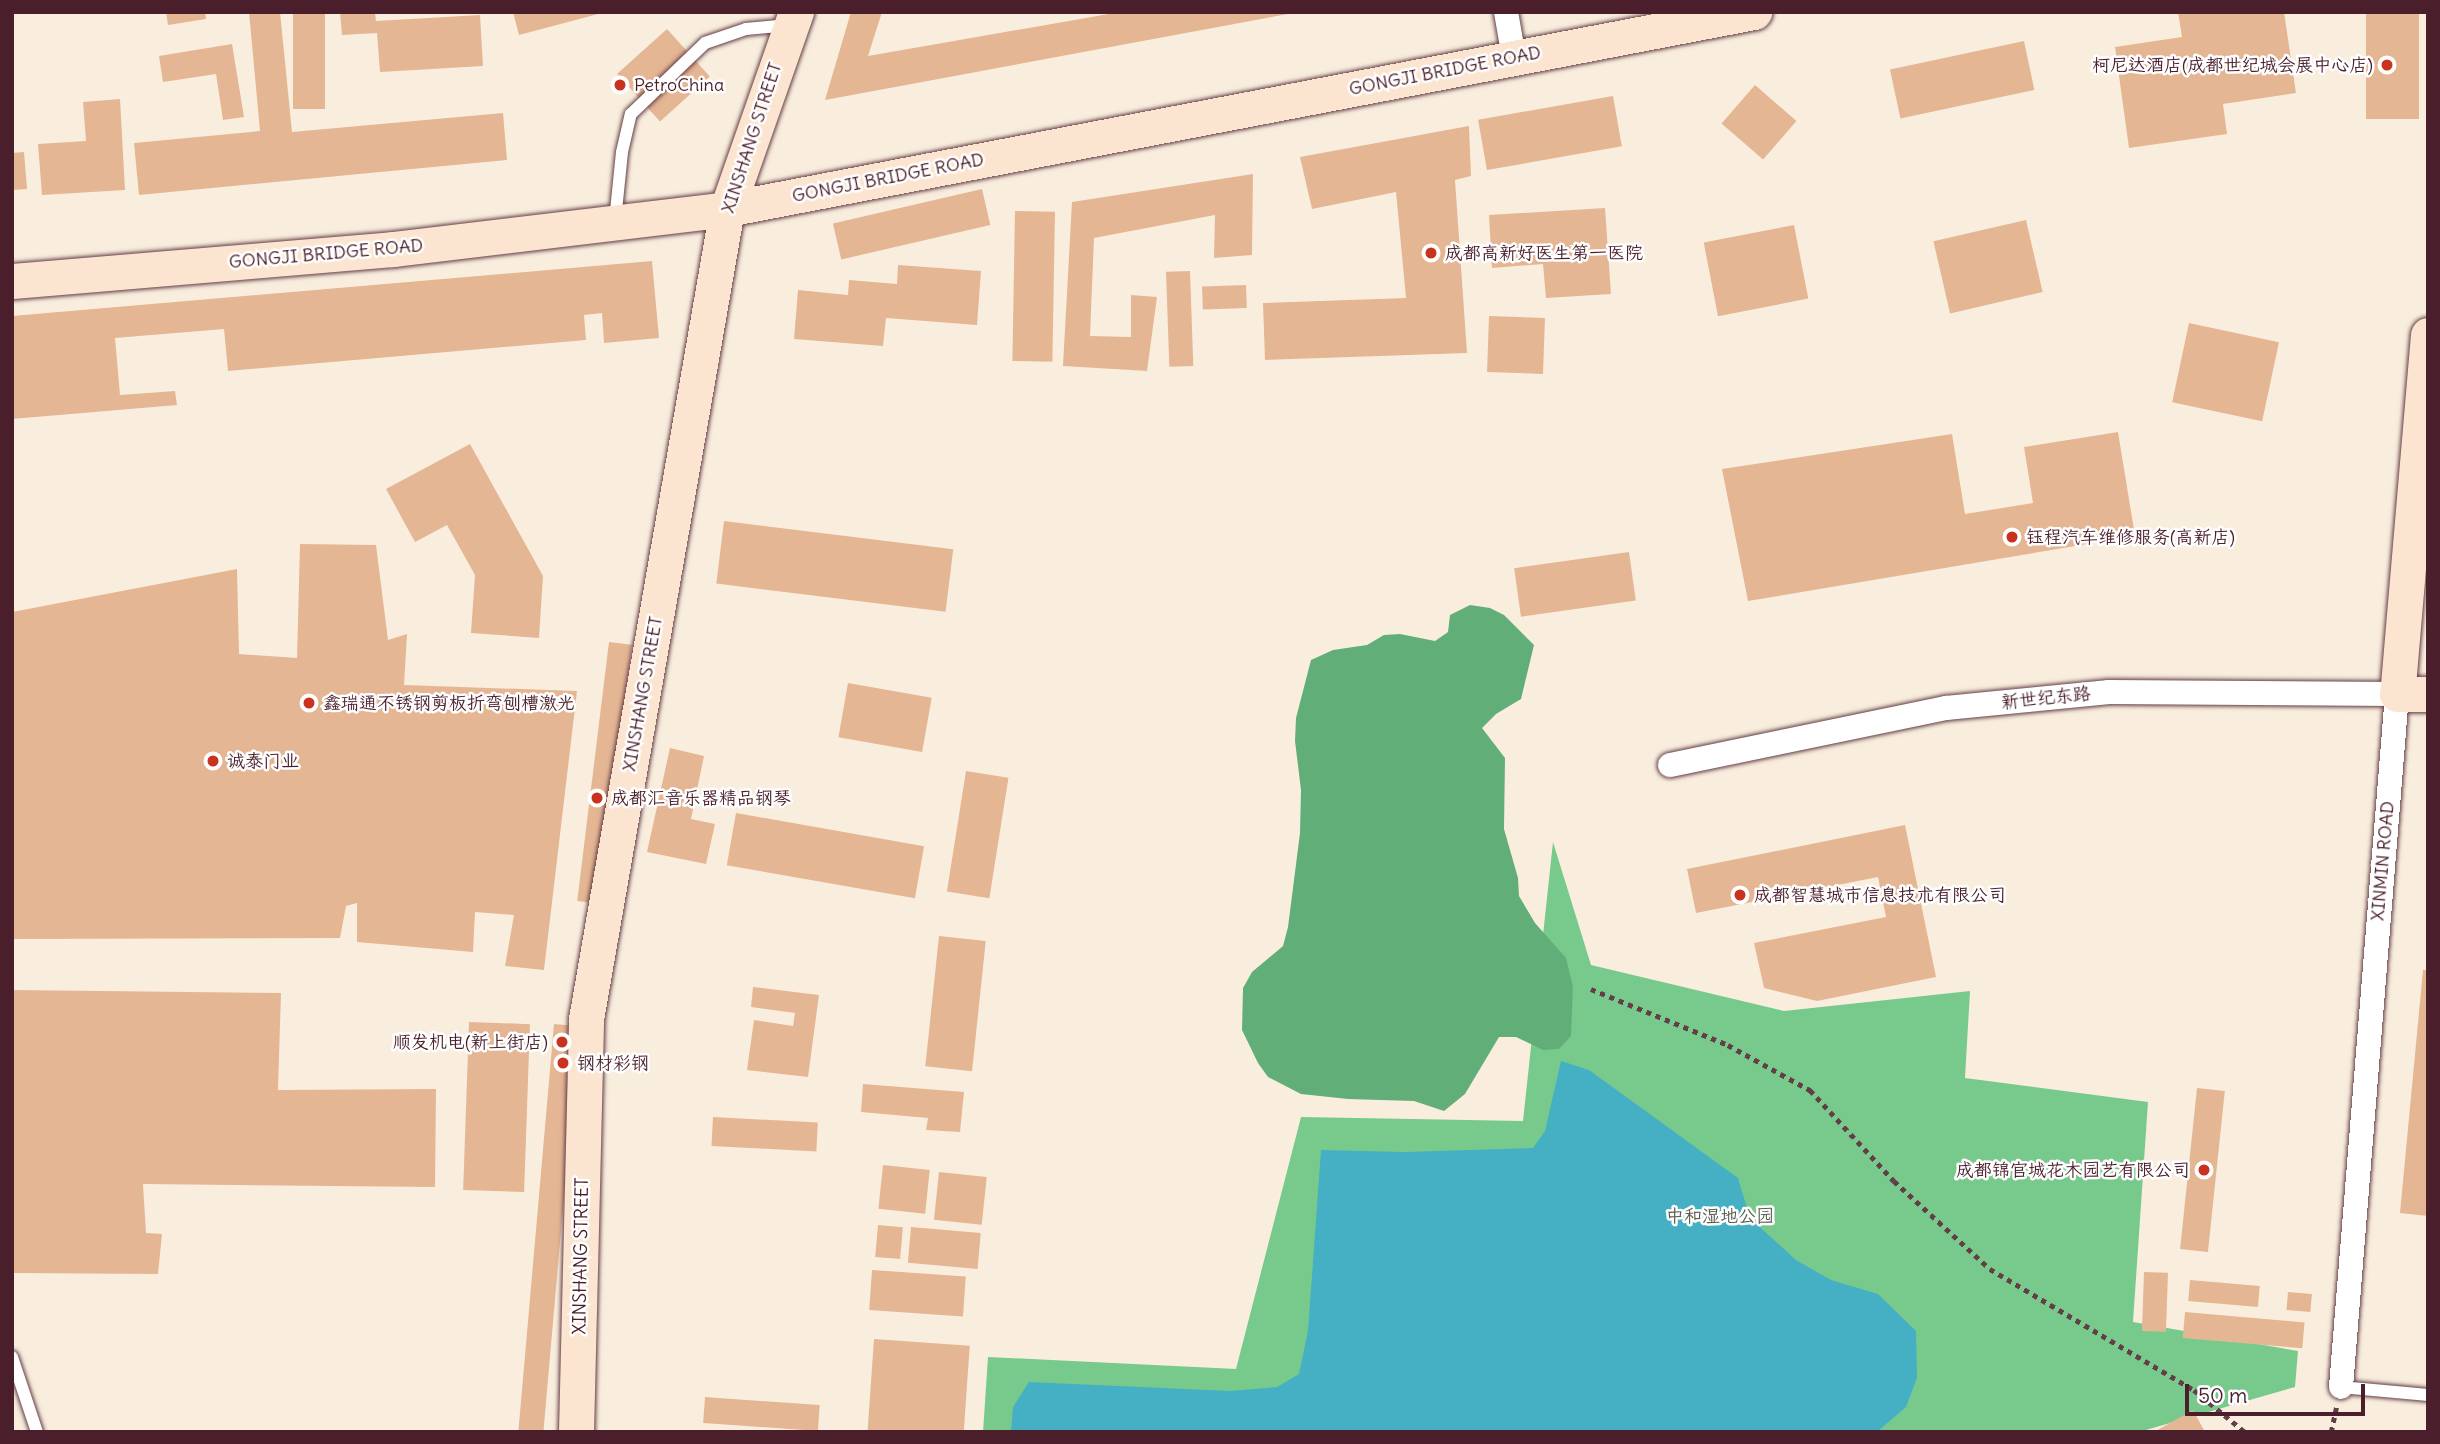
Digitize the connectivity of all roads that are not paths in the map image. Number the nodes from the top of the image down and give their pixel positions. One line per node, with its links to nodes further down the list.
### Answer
1 (1506, 12): 4 (street)
2 (1754, 12): 4 (main road, GONGJI BRIDGE ROAD)
3 (793, 19): 5 (main road, XINSHANG STREET); 6 (lane)
4 (1514, 58): 5 (main road, GONGJI BRIDGE ROAD)
5 (726, 209): 6 (main road, GONGJI BRIDGE ROAD); 15 (main road, XINSHANG STREET)
6 (614, 224): 7 (main road, GONGJI BRIDGE ROAD)
7 (12, 281)
8 (2428, 335): 9 (main road, XINMIN ROAD)
9 (2412, 694): 10 (street, 新世纪东路); 12 (street, XINMIN ROAD)
10 (1670, 765)
11 (12, 1357): 14 (lane)
12 (2341, 1387): 13 (lane)
13 (2428, 1395)
14 (37, 1432)
15 (576, 1432)

